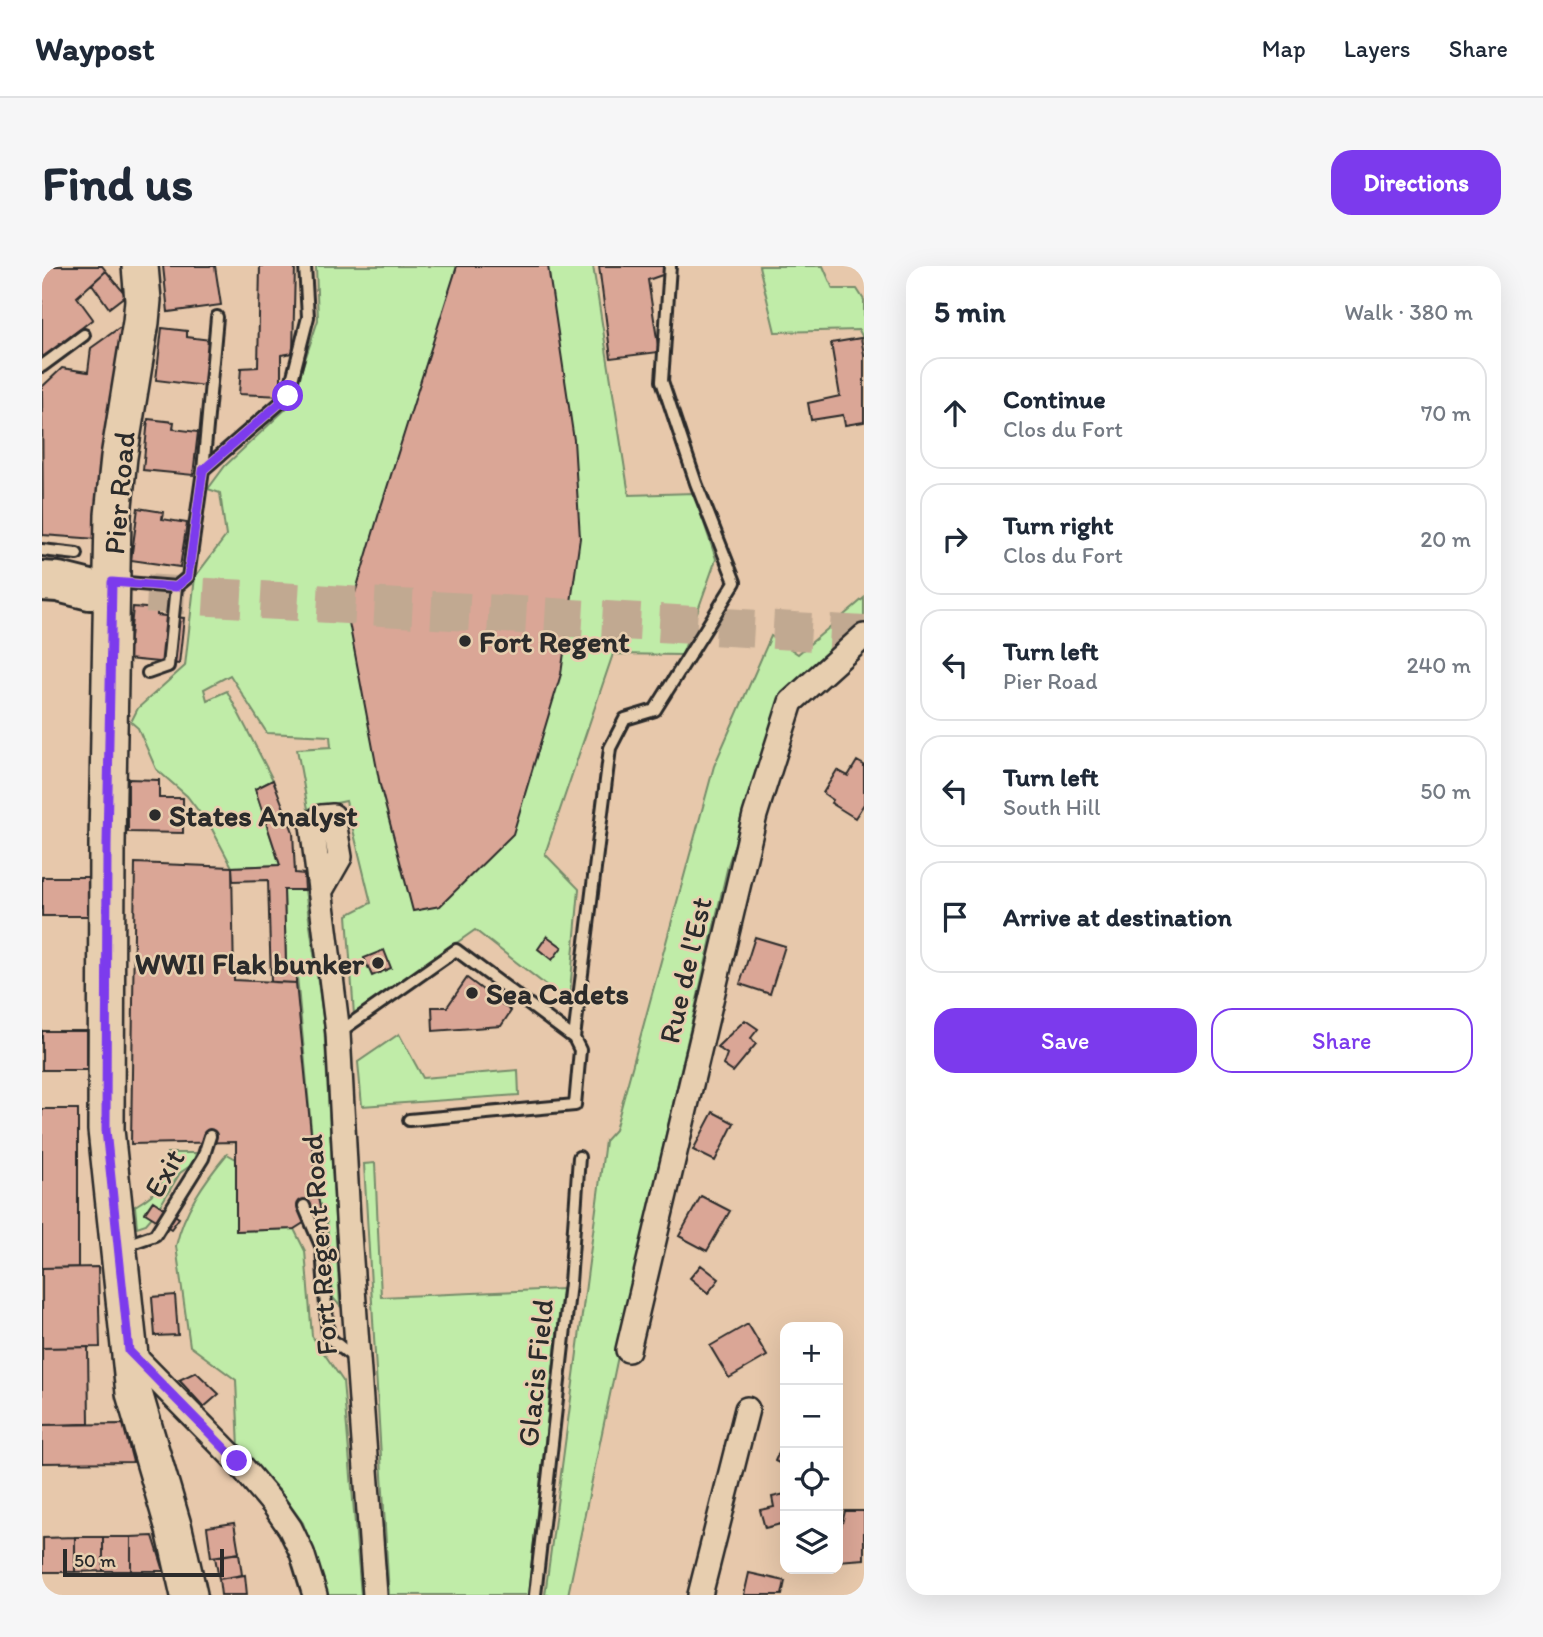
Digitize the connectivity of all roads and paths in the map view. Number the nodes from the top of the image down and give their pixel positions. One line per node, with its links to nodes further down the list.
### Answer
1 (140, 266): 11 (main road, Pier Road)
2 (305, 266): 7 (lane)
3 (670, 266): 18 (lane)
4 (217, 317): 7 (lane)
5 (84, 335): 6 (lane)
6 (42, 366)
7 (203, 470): 12 (lane)
8 (42, 550): 9 (lane)
9 (77, 554)
10 (42, 581): 11 (highway)
11 (101, 586): 12 (lane); 13 (highway); 23 (main road, Pier Road)
12 (176, 587): 15 (lane)
13 (42, 595)
14 (864, 636): 24 (street, Rue de l'Est)
15 (148, 673)
16 (320, 892): 17 (street, Fort Regent Road)
17 (338, 1033): 18 (lane); 26 (street, Fort Regent Road)
18 (574, 1038): 19 (lane)
19 (409, 1120)
20 (210, 1136): 23 (lane, Exit)
21 (579, 1157): 31 (lane, Glacis Field)
22 (304, 1206): 26 (lane)
23 (118, 1248): 25 (main road, Pier Road)
24 (628, 1350)
25 (129, 1351): 28 (main road, Pier Road); 29 (street)
26 (358, 1360): 30 (street, Fort Regent Road)
27 (747, 1409): 32 (street)
28 (189, 1595)
29 (315, 1595)
30 (375, 1595)
31 (535, 1595)
32 (700, 1595)

